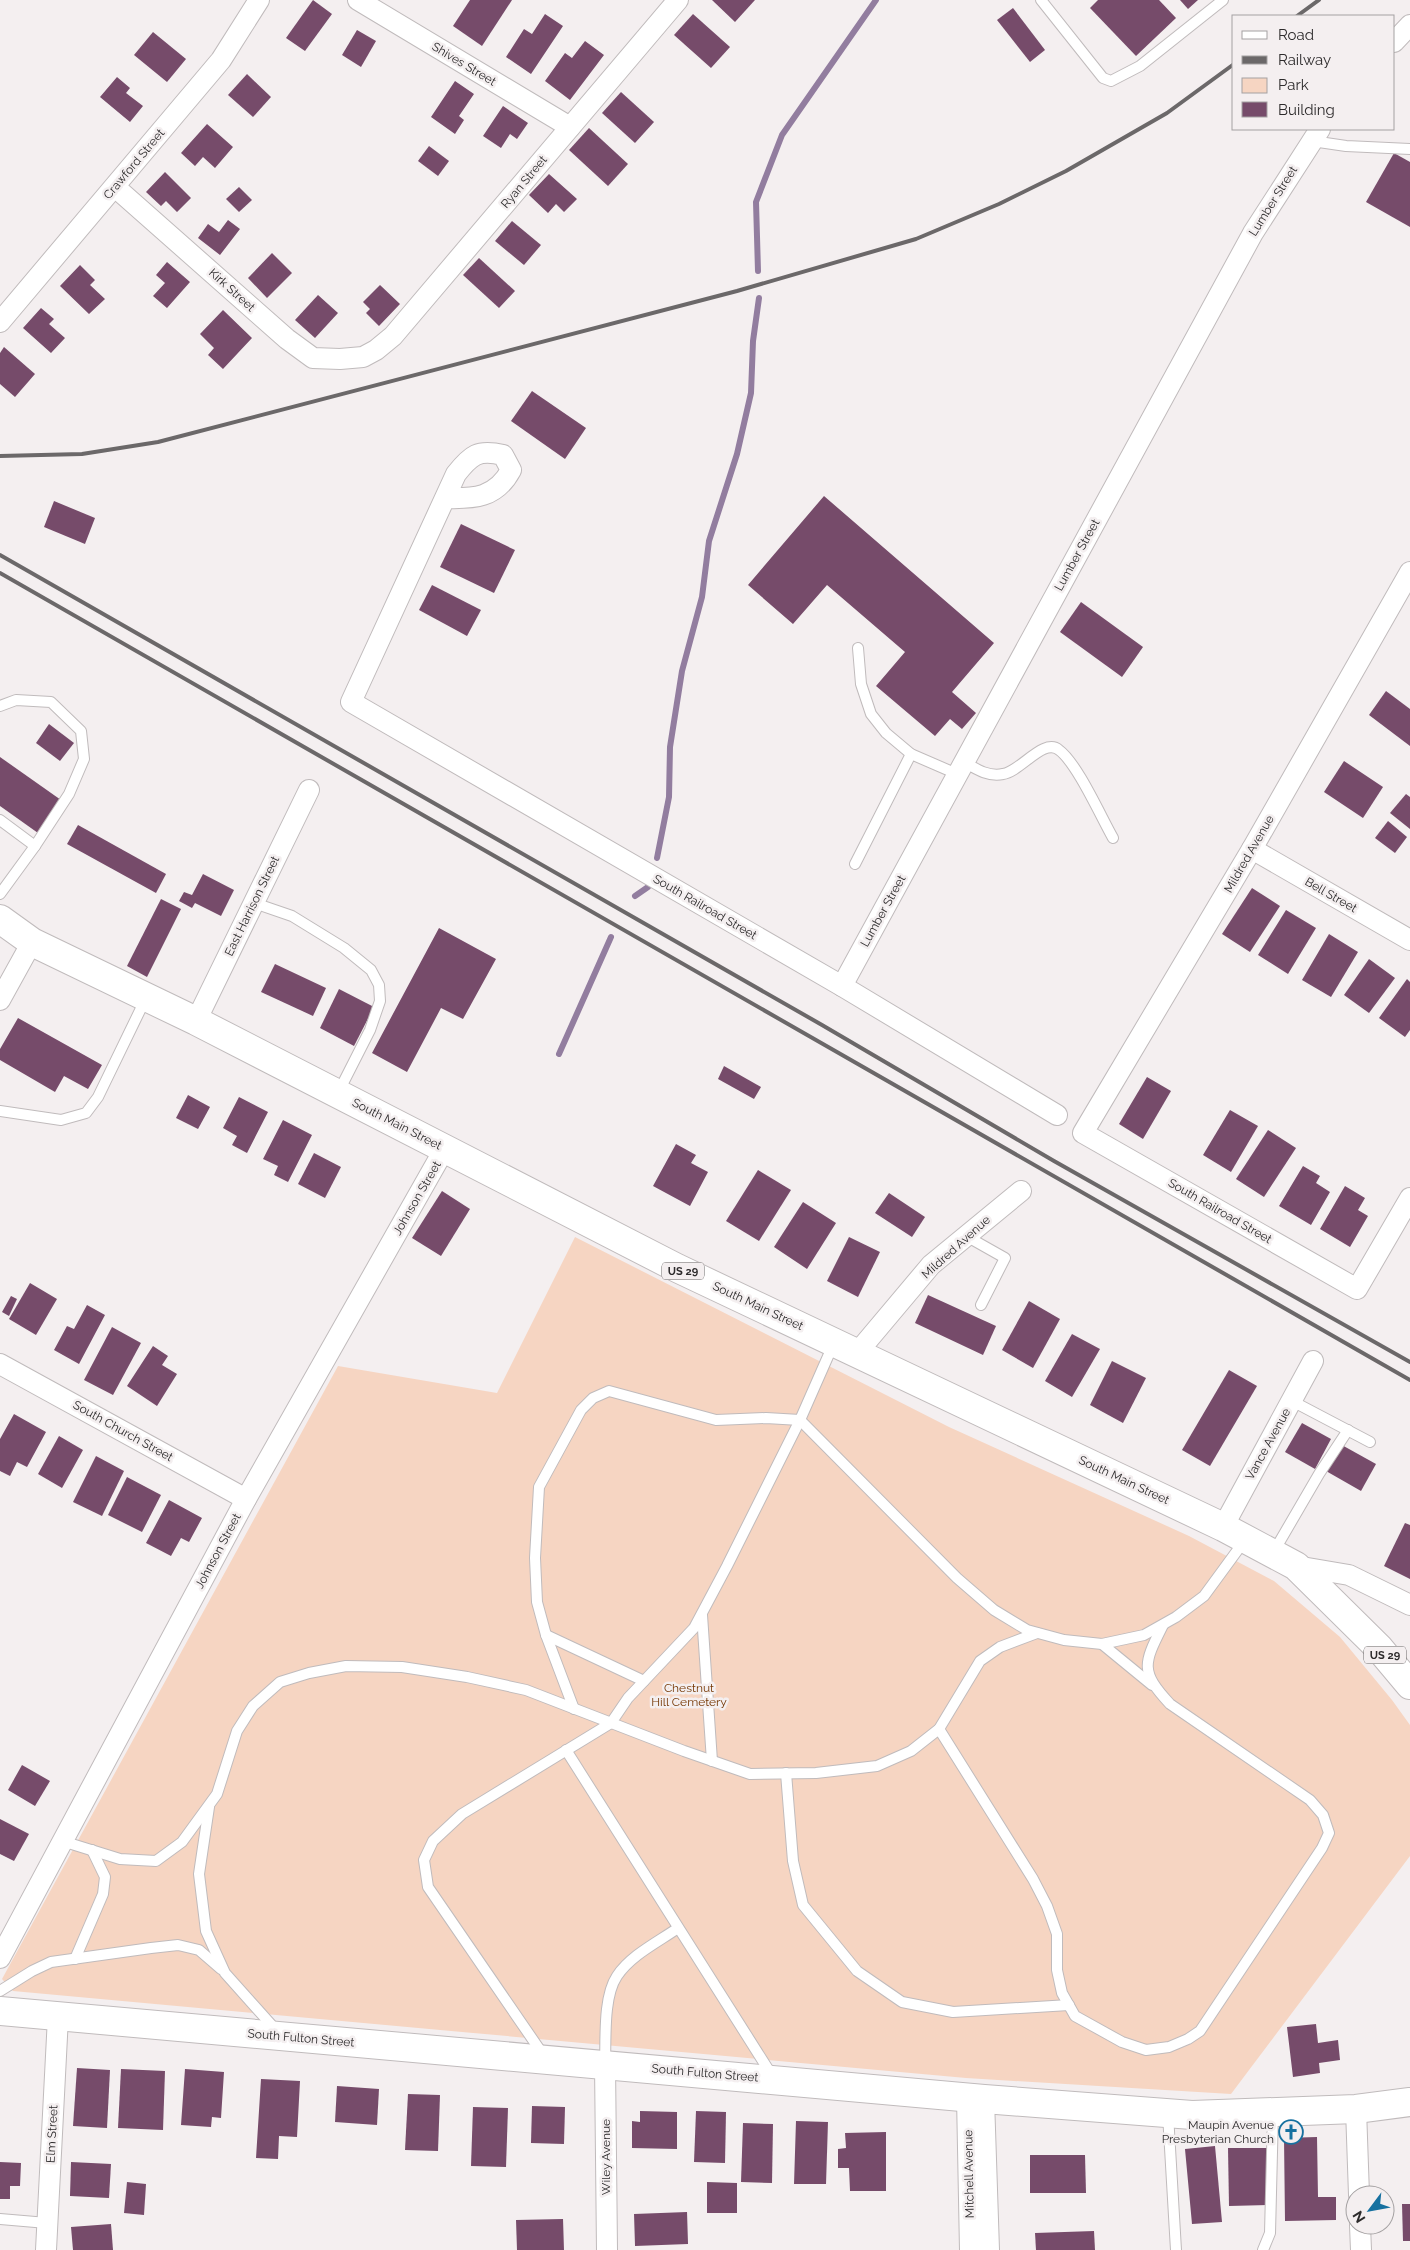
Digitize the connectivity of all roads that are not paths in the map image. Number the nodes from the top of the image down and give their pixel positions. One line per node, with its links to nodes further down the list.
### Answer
1 (259, 0): 11 (street, Crawford Street)
2 (358, 0): 8 (street, Shives Street)
3 (678, 0): 8 (street, Ryan Street)
4 (1041, 0): 5 (lane)
5 (1224, 0)
6 (1410, 24): 7 (street)
7 (1395, 41)
8 (570, 127): 13 (street, Ryan Street)
9 (1316, 135): 10 (lane); 19 (street, Lumber Street)
10 (1410, 149)
11 (115, 187): 12 (street, Crawford Street); 13 (street, Kirk Street)
12 (0, 322)
13 (363, 357)
14 (448, 494): 31 (street, South Railroad Street)
15 (1410, 572): 24 (street, Mildred Avenue)
16 (858, 648): 18 (lane)
17 (0, 706): 23 (lane)
18 (911, 754): 19 (lane); 25 (lane)
19 (961, 768): 22 (lane); 31 (street, Lumber Street)
20 (309, 790): 27 (street, East Harrison Street)
21 (0, 820): 23 (lane)
22 (1113, 838)
23 (35, 846): 26 (lane)
24 (1252, 849): 29 (street, Bell Street); 38 (street, Mildred Avenue)
25 (855, 864)
26 (0, 894)
27 (254, 903): 34 (street, East Harrison Street); 35 (lane)
28 (0, 919): 30 (main road, South Main Street / US 29)
29 (1410, 940)
30 (32, 942): 32 (main road, South Main Street / US 29); 33 (street)
31 (842, 986): 37 (street, South Railroad Street)
32 (146, 998): 34 (main road, South Main Street / US 29); 36 (lane)
33 (0, 1000)
34 (196, 1021): 35 (main road, South Main Street / US 29)
35 (338, 1094): 39 (main road, South Main Street / US 29)
36 (0, 1110)
37 (1056, 1115)
38 (1083, 1133): 41 (street, South Railroad Street)
39 (445, 1148): 44 (main road, South Main Street / US 29); 51 (street, Johnson Street)
40 (1021, 1190): 42 (street, Mildred Avenue)
41 (1410, 1198)
42 (966, 1236): 43 (lane); 44 (street, Mildred Avenue)
43 (981, 1305)
44 (845, 1347): 48 (lane); 52 (main road, South Main Street / US 29)
45 (1313, 1361): 47 (street, Vance Avenue)
46 (0, 1364): 51 (street, South Church Street)
47 (1292, 1401): 49 (lane); 52 (street, Vance Avenue)
48 (800, 1420): 55 (lane); 57 (lane); 58 (lane)
49 (1348, 1430): 50 (lane); 53 (lane)
50 (1370, 1442)
51 (246, 1498): 70 (street, Johnson Street)
52 (1234, 1533): 53 (main road, South Main Street / US 29); 56 (lane)
53 (1284, 1560): 54 (street); 61 (main road, South Main Street / US 29)
54 (1410, 1605)
55 (702, 1614): 60 (lane); 67 (lane)
56 (1163, 1624): 59 (lane); 62 (lane)
57 (1036, 1633): 59 (lane); 65 (lane)
58 (546, 1635): 60 (lane); 63 (lane)
59 (1102, 1644): 62 (lane)
60 (644, 1681): 64 (lane)
61 (1410, 1684)
62 (1156, 1689): 77 (lane)
63 (574, 1709): 64 (lane); 69 (lane)
64 (611, 1724): 66 (lane); 67 (lane)
65 (939, 1729): 68 (lane); 77 (lane)
66 (566, 1750): 72 (lane); 81 (lane)
67 (712, 1761): 68 (lane)
68 (786, 1773): 77 (lane)
69 (210, 1803): 71 (lane); 75 (lane)
70 (62, 1842): 71 (lane); 73 (street, Johnson Street)
71 (92, 1850): 74 (lane)
72 (678, 1928): 82 (lane); 83 (lane)
73 (0, 1958)
74 (75, 1959): 75 (lane); 76 (lane)
75 (225, 1973): 80 (lane)
76 (0, 1991)
77 (1069, 2005)
78 (0, 2011): 79 (main road, South Fulton Street)
79 (58, 2017): 80 (main road, South Fulton Street); 91 (street, Elm Street)
80 (281, 2036): 81 (main road, South Fulton Street)
81 (546, 2059): 82 (main road, South Fulton Street)
82 (605, 2064): 83 (main road, South Fulton Street); 94 (street, Wiley Avenue)
83 (774, 2080): 84 (main road, South Fulton Street)
84 (976, 2098): 88 (main road, South Fulton Street); 95 (street, Mitchell Avenue); 96 (street, Mitchell Avenue)
85 (1410, 2102): 86 (main road, South Fulton Street)
86 (1356, 2109): 87 (main road, South Fulton Street); 89 (street)
87 (1273, 2112): 88 (main road, South Fulton Street); 98 (lane)
88 (1168, 2113): 97 (lane)
89 (1359, 2185)
90 (0, 2219): 91 (lane)
91 (47, 2223): 93 (street, Elm Street)
92 (1360, 2235): 99 (street)
93 (46, 2250)
94 (607, 2250)
95 (970, 2250)
96 (989, 2250)
97 (1176, 2250)
98 (1262, 2250)
99 (1361, 2250)

